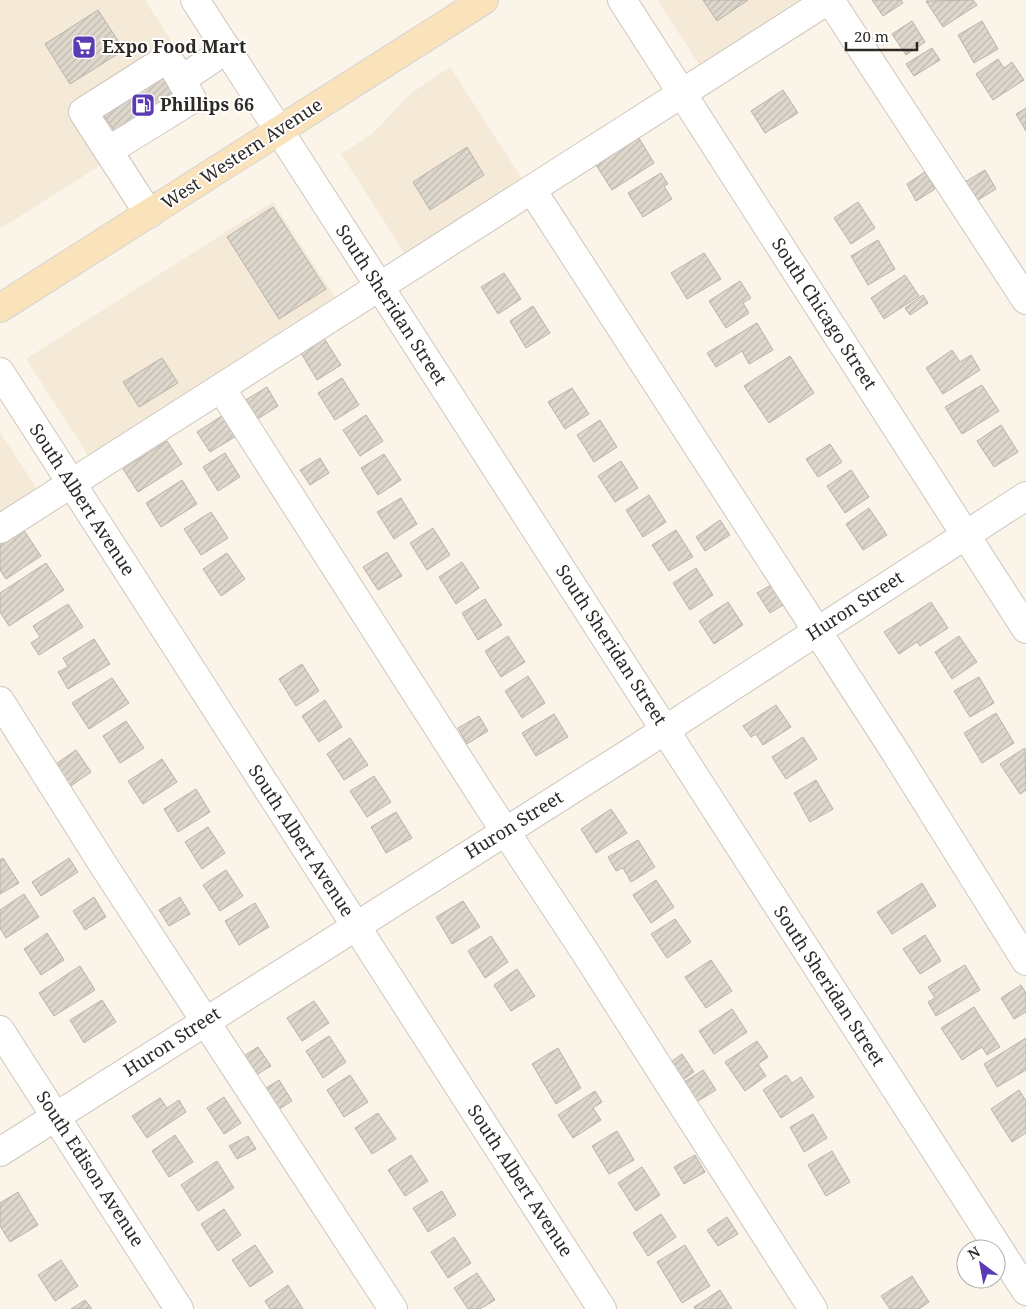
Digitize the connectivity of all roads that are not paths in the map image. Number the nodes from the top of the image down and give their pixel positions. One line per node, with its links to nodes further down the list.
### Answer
1 (195, 0): 5 (street, South Sheridan Street)
2 (622, 0): 7 (street, South Chicago Street)
3 (829, 0): 7 (street); 13 (street)
4 (468, 4): 8 (main road, West Western Avenue)
5 (228, 49): 6 (street); 8 (street, South Sheridan Street)
6 (181, 80): 9 (street); 9 (street)
7 (681, 93): 10 (street); 20 (street, South Chicago Street)
8 (278, 130): 11 (main road, West Western Avenue); 12 (street, South Sheridan Street)
9 (108, 151): 11 (street)
10 (532, 190): 12 (street); 22 (street)
11 (149, 214): 14 (main road, West Western Avenue)
12 (380, 288): 16 (street); 24 (street, South Sheridan Street)
13 (1026, 300)
14 (0, 308)
15 (0, 372): 17 (street, South Albert Avenue)
16 (221, 388): 17 (street); 25 (street)
17 (72, 484): 19 (street); 26 (street, South Albert Avenue)
18 (1026, 496): 20 (street, Huron Street)
19 (0, 529)
20 (966, 535): 21 (street, South Chicago Street); 22 (street, Huron Street)
21 (1026, 629)
22 (815, 631): 24 (street, Huron Street); 27 (street)
23 (0, 701): 28 (street)
24 (666, 729): 25 (street, Huron Street); 32 (street, South Sheridan Street)
25 (505, 830): 26 (street, Huron Street); 36 (street)
26 (355, 925): 28 (street, Huron Street); 35 (street, South Albert Avenue)
27 (1026, 961)
28 (206, 1021): 30 (street, Huron Street); 34 (street)
29 (0, 1030): 30 (street, South Edison Avenue)
30 (56, 1116): 31 (street, Huron Street); 33 (street, South Edison Avenue)
31 (0, 1152)
32 (1026, 1291)
33 (179, 1309)
34 (393, 1309)
35 (602, 1309)
36 (813, 1309)

